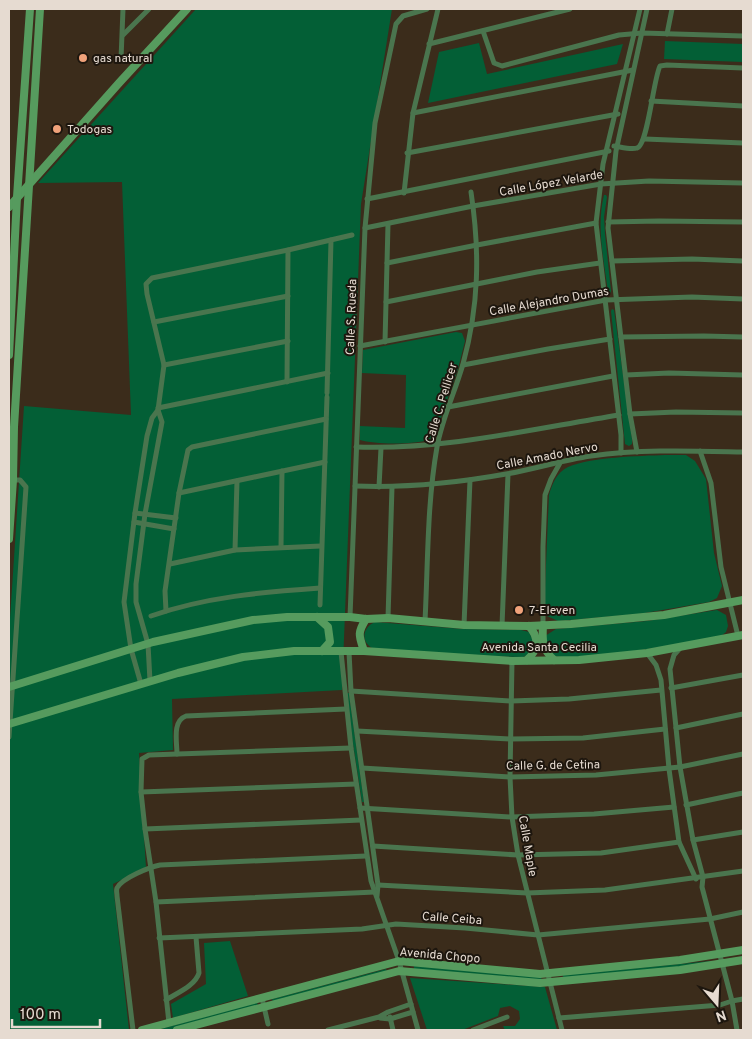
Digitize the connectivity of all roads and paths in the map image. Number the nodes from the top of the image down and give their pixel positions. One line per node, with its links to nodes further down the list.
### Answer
1 (30, 9): 42 (street)
2 (40, 9): 34 (street)
3 (123, 9): 16 (street)
4 (149, 9): 16 (street)
5 (187, 9): 35 (street)
6 (426, 9): 43 (street, Calle S. Rueda)
7 (438, 9): 18 (street)
8 (570, 9): 12 (street)
9 (640, 9): 14 (street)
10 (647, 9): 13 (street)
11 (672, 9): 15 (street)
12 (483, 31): 14 (street); 18 (street)
13 (642, 33): 14 (street); 15 (street); 21 (street)
14 (634, 34): 22 (street)
15 (667, 34): 17 (street)
16 (123, 35): 19 (street)
17 (743, 36)
18 (429, 44): 26 (street)
19 (121, 59)
20 (743, 68): 23 (street)
21 (633, 70): 22 (street); 27 (street)
22 (625, 72): 25 (street); 26 (street)
23 (651, 101): 24 (street); 28 (street)
24 (743, 106)
25 (616, 113): 27 (street); 30 (street); 33 (street)
26 (412, 114): 33 (street)
27 (624, 114): 31 (street)
28 (645, 139): 29 (street); 31 (street)
29 (743, 143)
30 (608, 146): 31 (street); 32 (street)
31 (616, 148): 32 (street); 36 (street)
32 (607, 152): 39 (street); 41 (street)
33 (407, 153): 41 (street)
34 (31, 155): 35 (street); 38 (street)
35 (47, 164): 38 (street)
36 (612, 183): 37 (street, Calle López Velarde); 39 (street, Calle López Velarde); 46 (street)
37 (743, 183)
38 (30, 184): 42 (street); 98 (street)
39 (601, 184): 44 (street, Calle López Velarde); 49 (street)
40 (471, 192): 44 (street, Calle C. Pellicer)
41 (404, 193): 43 (street)
42 (17, 197): 45 (street); 73 (street)
43 (367, 200): 50 (street, Calle S. Rueda)
44 (473, 206): 48 (street, Calle López Velarde); 53 (street, Calle C. Pellicer)
45 (9, 207)
46 (608, 222): 47 (street); 56 (street)
47 (743, 222)
48 (388, 224): 50 (street, Calle López Velarde); 58 (street)
49 (596, 224): 53 (street); 57 (street)
50 (365, 228): 72 (street, Calle S. Rueda)
51 (352, 235): 52 (street)
52 (331, 240): 54 (street); 76 (street)
53 (477, 245): 58 (street); 59 (street, Calle C. Pellicer)
54 (288, 250): 60 (street); 65 (street)
55 (743, 260): 56 (street)
56 (612, 261): 61 (street)
57 (600, 262): 59 (street); 63 (street)
58 (387, 264): 64 (street)
59 (478, 284): 64 (street); 66 (street, Calle C. Pellicer)
60 (288, 296): 65 (street); 70 (street)
61 (617, 299): 62 (street, Calle Alejandro Dumas); 63 (street, Calle Alejandro Dumas); 67 (street)
62 (743, 299)
63 (606, 300): 66 (street, Calle Alejandro Dumas); 69 (street)
64 (386, 302): 71 (street)
65 (154, 322): 74 (street)
66 (472, 325): 71 (street, Calle Alejandro Dumas); 75 (street, Calle C. Pellicer)
67 (621, 337): 68 (street); 79 (street)
68 (743, 337)
69 (610, 339): 75 (street); 78 (street)
70 (288, 341): 74 (street); 80 (street)
71 (385, 342): 72 (street, Calle Alejandro Dumas)
72 (360, 346): 88 (street, Calle S. Rueda)
73 (9, 355)
74 (164, 365): 82 (street)
75 (463, 365): 81 (street, Calle C. Pellicer)
76 (328, 373): 80 (street); 86 (street)
77 (743, 375): 79 (street)
78 (613, 376): 81 (street); 85 (street)
79 (626, 376): 84 (street)
80 (287, 382): 82 (street)
81 (448, 408): 87 (street, Calle C. Pellicer)
82 (158, 409): 106 (street); 107 (street)
83 (743, 413): 84 (street)
84 (630, 414): 91 (street)
85 (619, 415): 87 (street); 93 (street)
86 (326, 419): 94 (street); 105 (street)
87 (437, 445): 89 (street); 101 (street, Calle C. Pellicer)
88 (356, 447): 89 (street); 102 (street, Calle S. Rueda)
89 (381, 448): 103 (street)
90 (700, 451): 91 (street, Calle Amado Nervo); 92 (street, Calle Amado Nervo); 119 (street)
91 (637, 452): 93 (street, Calle Amado Nervo)
92 (743, 452)
93 (621, 453): 95 (street, Calle Amado Nervo)
94 (325, 462): 96 (street); 113 (street)
95 (560, 462): 97 (street, Calle Amado Nervo); 129 (street)
96 (282, 471): 99 (street); 114 (street)
97 (508, 474): 100 (street, Calle Amado Nervo); 130 (street)
98 (13, 480): 112 (street); 146 (street)
99 (237, 480): 105 (street); 115 (street)
100 (470, 480): 101 (street, Calle Amado Nervo); 128 (street)
101 (432, 485): 104 (street, Calle Amado Nervo); 127 (street, Calle C. Pellicer)
102 (355, 486): 103 (street, Calle Amado Nervo); 124 (street, Calle S. Rueda)
103 (379, 487): 104 (street, Calle Amado Nervo)
104 (392, 487): 125 (street)
105 (179, 493): 108 (street)
106 (135, 513): 107 (street); 109 (street)
107 (145, 514): 108 (street); 110 (street)
108 (176, 518): 111 (street)
109 (134, 522): 110 (street); 135 (street)
110 (144, 524): 111 (street); 133 (street)
111 (174, 529): 116 (street)
112 (9, 539)
113 (321, 546): 114 (street); 117 (street)
114 (280, 547): 115 (street)
115 (235, 550): 116 (street)
116 (170, 564): 121 (street)
117 (320, 588): 120 (street); 121 (street)
118 (743, 600): 119 (street, Avenida Santa Cecilia)
119 (730, 603): 129 (street, Avenida Santa Cecilia); 132 (street)
120 (320, 606)
121 (166, 611): 122 (street)
122 (151, 616)
123 (317, 617): 124 (street, Avenida Santa Cecilia); 133 (street, Avenida Santa Cecilia); 136 (street)
124 (350, 617): 126 (street, Avenida Santa Cecilia)
125 (388, 618): 126 (street, Avenida Santa Cecilia); 127 (street, Avenida Santa Cecilia)
126 (366, 619): 137 (street)
127 (426, 621): 128 (street, Avenida Santa Cecilia)
128 (464, 625): 130 (street, Avenida Santa Cecilia)
129 (543, 625): 131 (street, Avenida Santa Cecilia); 141 (street)
130 (502, 626): 131 (street, Avenida Santa Cecilia)
131 (529, 626): 140 (street)
132 (741, 635): 134 (street, Avenida Santa Cecilia)
133 (148, 644): 135 (street, Avenida Santa Cecilia); 144 (street)
134 (681, 647): 139 (street, Avenida Santa Cecilia); 147 (street)
135 (131, 649): 145 (street); 146 (street, Avenida Santa Cecilia)
136 (322, 651): 138 (street, Avenida Santa Cecilia); 144 (street, Avenida Santa Cecilia)
137 (364, 651): 138 (street, Avenida Santa Cecilia); 142 (street, Avenida Santa Cecilia)
138 (344, 652): 149 (street); 151 (street)
139 (647, 653): 141 (street, Avenida Santa Cecilia); 148 (street)
140 (527, 660): 141 (street, Avenida Santa Cecilia); 142 (street, Avenida Santa Cecilia)
141 (554, 660)
142 (512, 661): 150 (street, Calle Maple)
143 (743, 675): 147 (street)
144 (150, 681): 145 (street, Avenida Santa Cecilia)
145 (142, 684): 153 (street, Avenida Santa Cecilia)
146 (10, 687): 153 (street)
147 (671, 688): 154 (street)
148 (662, 690): 150 (street); 155 (street)
149 (351, 691): 150 (street); 156 (street)
150 (511, 701): 158 (street, Calle Maple)
151 (346, 709): 159 (street); 160 (street)
152 (743, 714): 154 (street)
153 (9, 724): 157 (street)
154 (676, 728): 162 (street)
155 (665, 729): 158 (street); 164 (street)
156 (356, 730): 158 (street); 163 (street)
157 (9, 737)
158 (510, 739): 165 (street, Calle Maple)
159 (351, 748): 160 (street); 166 (street)
160 (177, 754): 167 (street)
161 (743, 754): 162 (street, Calle G. de Cetina)
162 (680, 767): 164 (street, Calle G. de Cetina); 169 (street)
163 (362, 768): 165 (street, Calle G. de Cetina); 171 (street)
164 (669, 768): 165 (street, Calle G. de Cetina); 170 (street)
165 (510, 777): 173 (street, Calle Maple)
166 (356, 784): 167 (street); 172 (street)
167 (141, 792): 175 (street)
168 (743, 793): 169 (street)
169 (686, 804): 177 (street)
170 (674, 806): 173 (street); 178 (street)
171 (368, 807): 172 (street); 173 (street); 179 (street)
172 (360, 808): 174 (street)
173 (512, 816): 180 (street, Calle Maple)
174 (361, 820): 175 (street); 181 (street)
175 (144, 829): 182 (street)
176 (743, 832): 177 (street)
177 (693, 840): 185 (street)
178 (679, 842): 180 (street); 184 (street)
179 (373, 846): 180 (street); 187 (street)
180 (518, 855): 188 (street, Calle Maple)
181 (366, 856): 182 (street); 187 (street)
182 (149, 868): 189 (street); 217 (street)
183 (743, 871): 185 (street)
184 (695, 878): 185 (street); 186 (street); 188 (street)
185 (703, 878): 186 (street)
186 (702, 887): 191 (street)
187 (377, 891): 188 (street); 189 (street); 192 (street)
188 (528, 894): 193 (street, Calle Maple)
189 (156, 902): 195 (street)
190 (743, 912): 191 (street, Calle Ceiba)
191 (710, 919): 193 (street, Calle Ceiba); 197 (street)
192 (387, 925): 193 (street, Calle Ceiba); 194 (street, Calle Ceiba); 199 (street)
193 (538, 935): 202 (street, Calle Maple)
194 (196, 937): 195 (street, Calle Ceiba); 205 (street)
195 (159, 938): 205 (street)
196 (743, 950): 197 (street, Avenida Chopo)
197 (719, 955): 200 (street); 202 (street, Avenida Chopo)
198 (743, 960): 200 (street, Avenida Chopo)
199 (399, 961): 201 (street); 202 (street, Avenida Chopo); 207 (street, Avenida Chopo)
200 (722, 965): 203 (street, Avenida Chopo); 206 (street)
201 (402, 971): 203 (street, Avenida Chopo); 207 (street, Avenida Chopo); 208 (street)
202 (548, 973): 203 (street, Calle Maple)
203 (550, 982): 213 (street, Calle Maple)
204 (743, 999): 206 (street)
205 (166, 1000): 215 (street)
206 (732, 1001): 213 (street); 225 (street)
207 (263, 1002): 215 (street, Avenida Chopo); 216 (street); 219 (street, Avenida Chopo)
208 (411, 1004): 209 (street); 210 (street)
209 (388, 1012): 212 (street); 214 (street)
210 (413, 1012): 214 (street); 222 (street)
211 (507, 1017): 223 (street)
212 (379, 1018): 214 (street); 220 (street)
213 (559, 1018): 224 (street, Calle Maple)
214 (390, 1019): 221 (street)
215 (169, 1024): 218 (street, Avenida Chopo)
216 (268, 1024)
217 (133, 1030)
218 (142, 1030)
219 (177, 1030)
220 (328, 1030)
221 (393, 1030)
222 (418, 1030)
223 (473, 1030)
224 (562, 1030)
225 (737, 1030)

